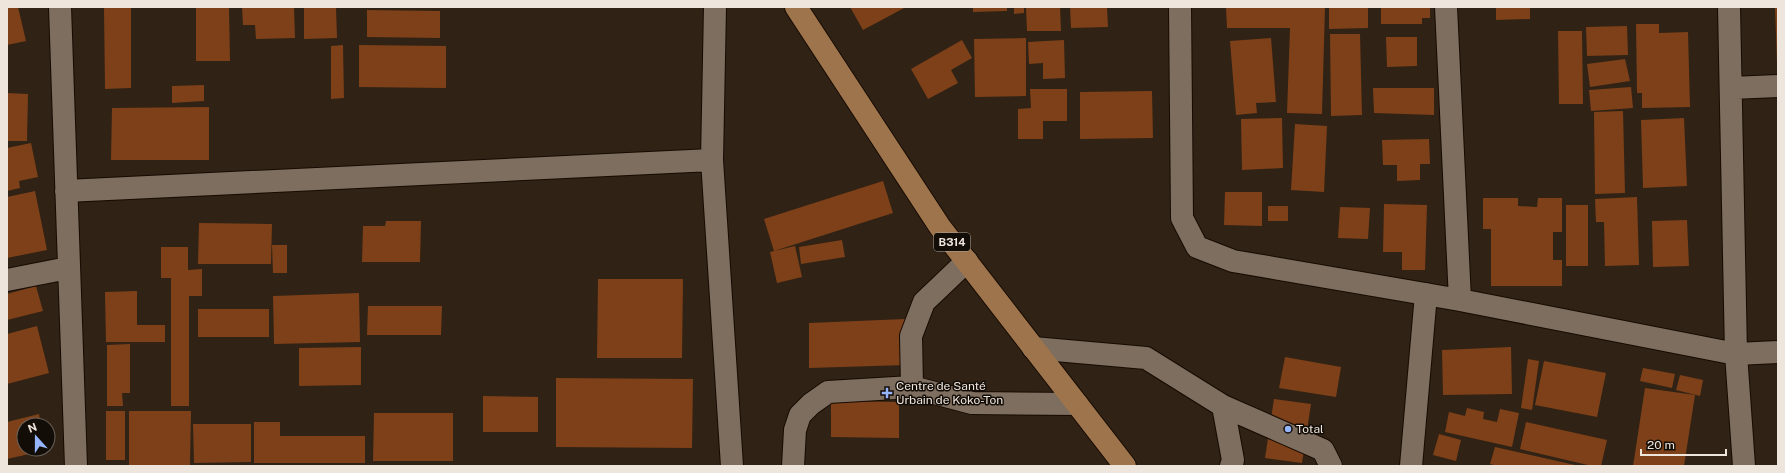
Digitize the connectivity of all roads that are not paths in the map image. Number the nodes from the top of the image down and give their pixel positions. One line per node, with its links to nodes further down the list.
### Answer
1 (60, 7): 10 (street)
2 (715, 7): 9 (street)
3 (796, 7): 11 (main road, B314)
4 (1180, 7): 14 (street)
5 (1446, 7): 15 (street)
6 (1729, 7): 8 (street)
7 (1778, 86): 8 (street)
8 (1731, 88): 18 (street)
9 (712, 160): 10 (street); 23 (street)
10 (66, 190): 12 (street)
11 (967, 261): 16 (main road, B314); 19 (street)
12 (68, 268): 13 (street); 22 (street)
13 (7, 280)
14 (1426, 294): 15 (street); 28 (street)
15 (1460, 300): 18 (street)
16 (1033, 348): 20 (main road, B314); 21 (street)
17 (1778, 352): 18 (street)
18 (1736, 354): 29 (street)
19 (912, 387): 20 (street); 24 (street)
20 (1077, 404): 25 (main road, B314)
21 (1223, 406): 26 (street); 27 (street)
22 (76, 466)
23 (732, 466)
24 (793, 466)
25 (1125, 466)
26 (1231, 466)
27 (1331, 466)
28 (1411, 466)
29 (1744, 466)

